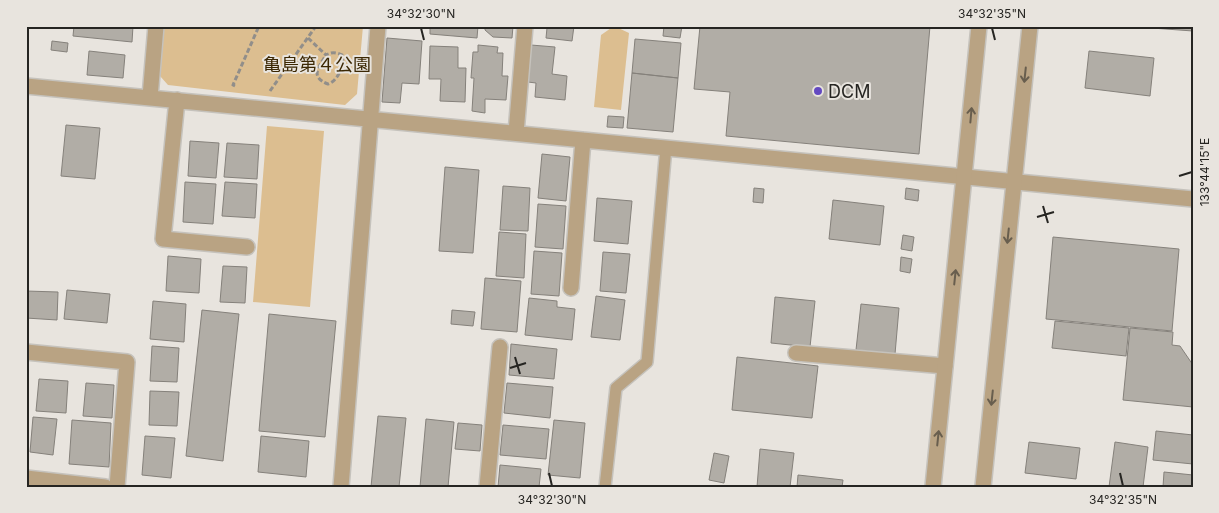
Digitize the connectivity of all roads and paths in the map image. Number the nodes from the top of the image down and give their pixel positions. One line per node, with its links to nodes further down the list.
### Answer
1 (156, 26): 15 (street)
2 (259, 26): 13 (path)
3 (378, 26): 17 (street)
4 (525, 26): 18 (street)
5 (980, 26): 21 (street, one-way to 5)
6 (1030, 26): 22 (street, one-way to 22)
7 (313, 27): 8 (path)
8 (308, 38): 9 (path); 10 (path)
9 (326, 55): 11 (path); 11 (path)
10 (290, 61): 11 (path); 14 (path)
11 (318, 68)
12 (26, 86): 15 (street)
13 (242, 86)
14 (261, 89)
15 (150, 97): 16 (street)
16 (177, 100): 17 (street); 24 (street)
17 (371, 120): 18 (street); 34 (street)
18 (516, 133): 19 (street)
19 (582, 140): 20 (street); 25 (street)
20 (666, 148): 21 (street); 36 (lane)
21 (965, 176): 22 (street); 29 (street, one-way to 21)
22 (1014, 181): 23 (street); 38 (street, one-way to 38)
23 (1193, 199)
24 (247, 247)
25 (571, 288)
26 (500, 347): 35 (street)
27 (26, 352): 33 (street)
28 (796, 353): 29 (street)
29 (945, 366): 37 (street, one-way to 29)
30 (26, 478): 31 (street)
31 (85, 486): 32 (street)
32 (105, 487)
33 (117, 487)
34 (341, 487)
35 (487, 487)
36 (605, 487)
37 (933, 487)
38 (983, 487)

